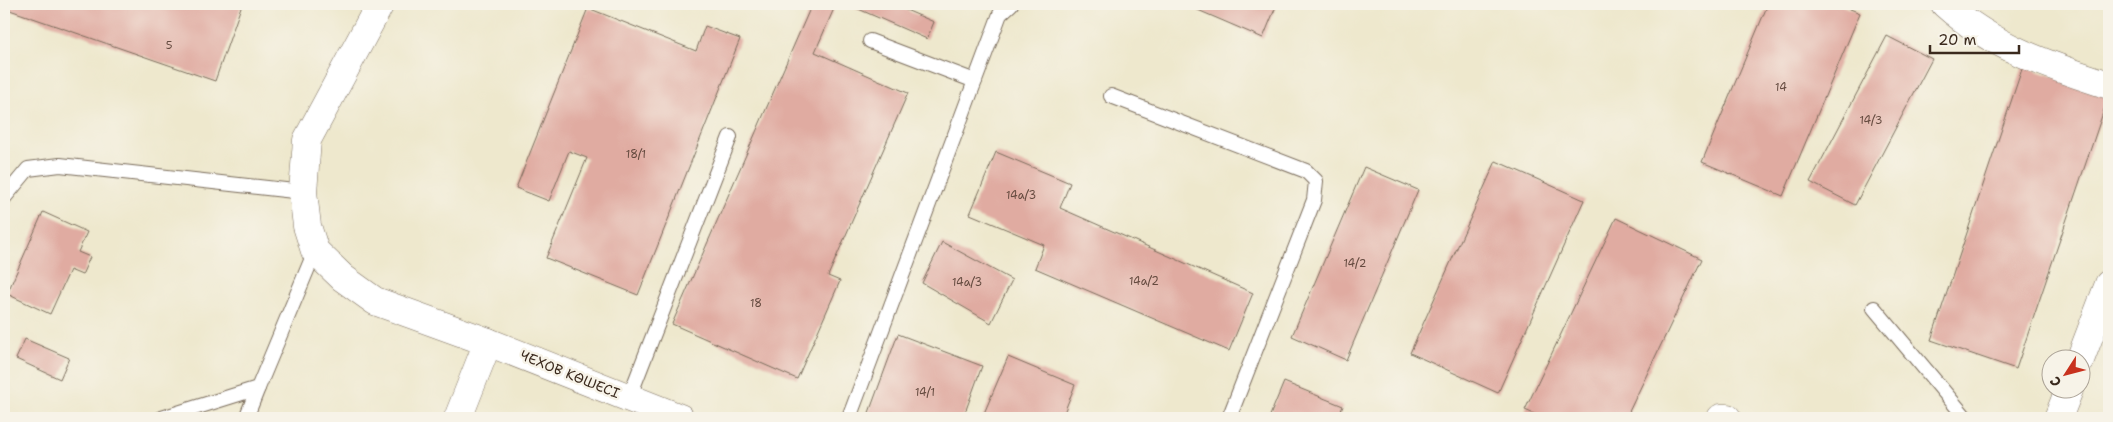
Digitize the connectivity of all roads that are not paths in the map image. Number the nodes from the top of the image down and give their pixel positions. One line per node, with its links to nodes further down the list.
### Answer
1 (380, 4): 9 (street)
2 (1012, 4): 5 (lane)
3 (1945, 4): 6 (street)
4 (870, 42): 5 (lane)
5 (975, 81): 23 (lane)
6 (2109, 85)
7 (1112, 96): 24 (lane)
8 (730, 137): 17 (lane)
9 (303, 192): 10 (lane); 11 (street)
10 (4, 198)
11 (315, 251): 14 (street, ЧЕХОВ КӨШЕСІ); 16 (lane)
12 (2109, 284): 15 (street)
13 (1874, 308): 27 (lane)
14 (488, 342): 17 (street, ЧЕХОВ КӨШЕСІ); 21 (street)
15 (2084, 350)
16 (258, 388): 19 (lane); 20 (lane)
17 (628, 398): 22 (street, ЧЕХОВ КӨШЕСІ)
18 (2065, 400): 28 (street)
19 (162, 418)
20 (246, 418)
21 (458, 418)
22 (680, 418)
23 (849, 418)
24 (1228, 418)
25 (1721, 418): 26 (street)
26 (1727, 418)
27 (1966, 418)
28 (2058, 418)

